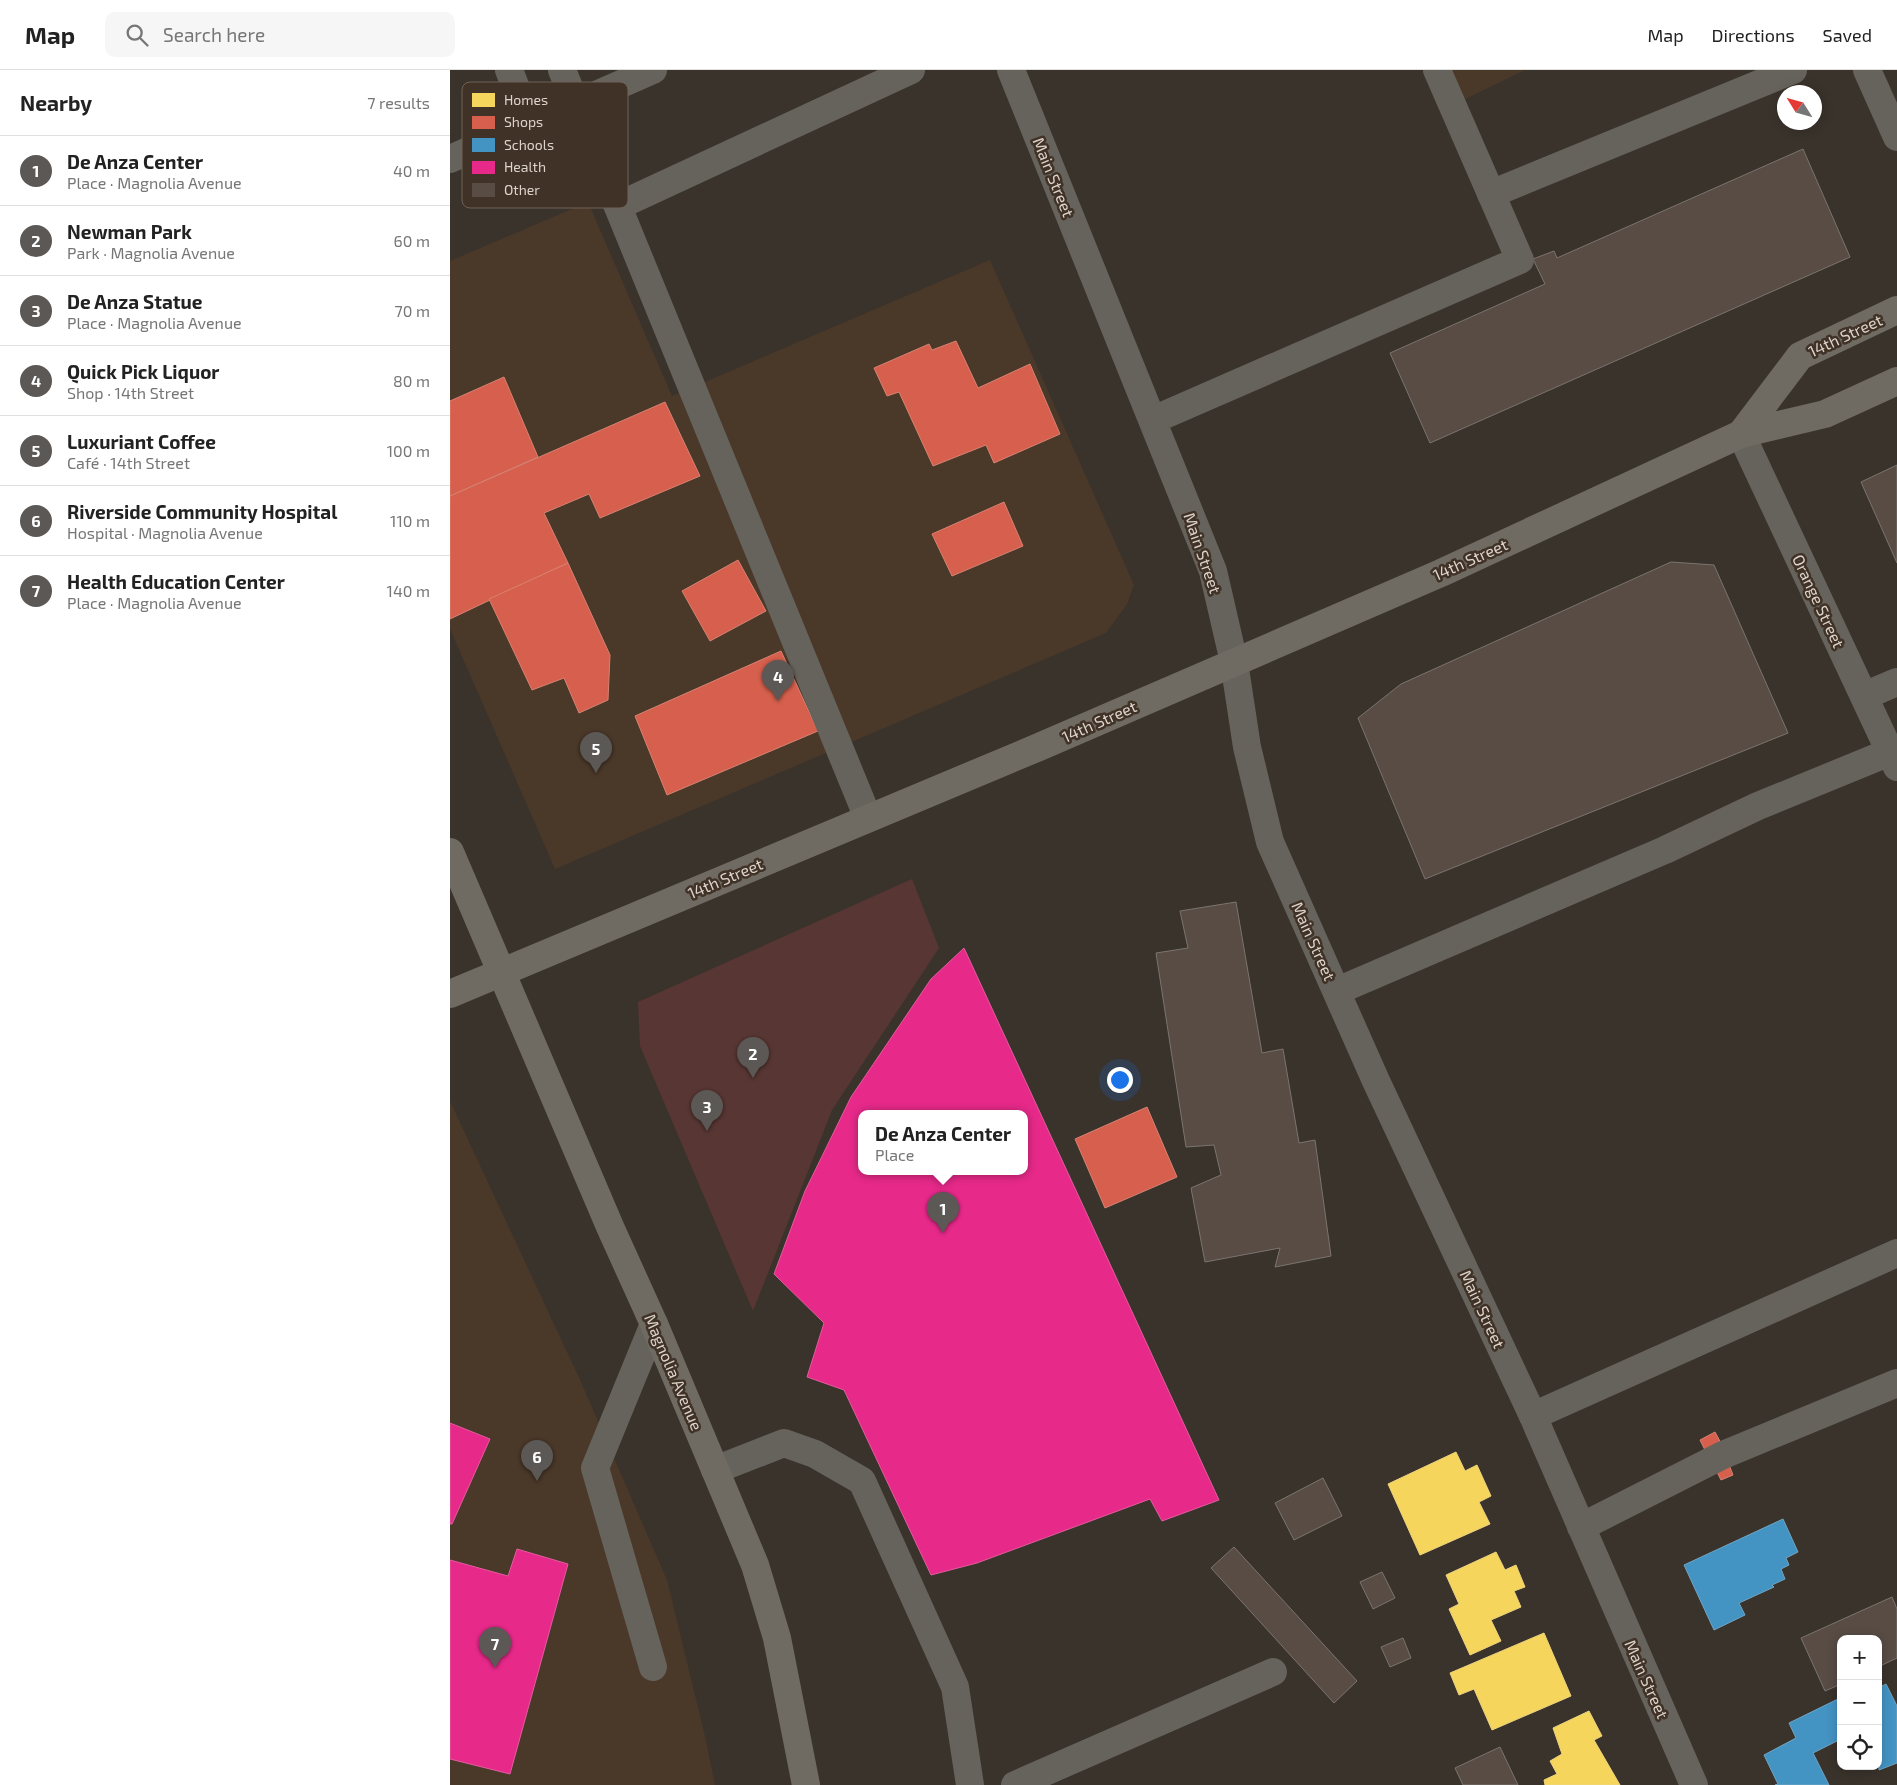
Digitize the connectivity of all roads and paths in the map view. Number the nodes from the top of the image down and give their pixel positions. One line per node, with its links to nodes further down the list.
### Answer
1 (509, 70): 9 (street)
2 (562, 70): 10 (street)
3 (653, 70): 11 (street)
4 (911, 70): 16 (street)
5 (1010, 70): 20 (street, Main Street)
6 (1437, 70): 15 (street)
7 (1792, 70): 15 (street)
8 (1867, 70): 12 (street)
9 (514, 82)
10 (567, 82)
11 (626, 82)
12 (1897, 136)
13 (462, 154): 14 (street)
14 (450, 159)
15 (1492, 194): 20 (street)
16 (628, 201)
17 (619, 208): 26 (street)
18 (1897, 310): 21 (main road, 14th Street)
19 (1897, 381): 21 (main road, 14th Street)
20 (1153, 420): 22 (street, Main Street)
21 (1741, 434): 22 (main road, 14th Street); 24 (street, Orange Street)
22 (1234, 662): 26 (main road, 14th Street); 29 (street, Main Street)
23 (1897, 682): 24 (street)
24 (1864, 696): 25 (street, Orange Street)
25 (1894, 759): 29 (street)
26 (868, 818): 28 (main road, 14th Street)
27 (450, 852): 28 (main road, Magnolia Avenue)
28 (501, 972): 30 (main road, 14th Street); 32 (main road, Magnolia Avenue)
29 (1337, 991): 34 (street, Main Street)
30 (450, 994)
31 (1897, 1252): 34 (street)
32 (654, 1324): 35 (main road, Magnolia Avenue); 37 (street)
33 (1897, 1383): 36 (street)
34 (1533, 1416): 36 (street, Main Street)
35 (715, 1470): 39 (main road, Magnolia Avenue); 40 (street)
36 (1581, 1527): 42 (street, Main Street)
37 (653, 1667)
38 (1273, 1672): 41 (street)
39 (806, 1785)
40 (970, 1785)
41 (1016, 1785)
42 (1694, 1785)

